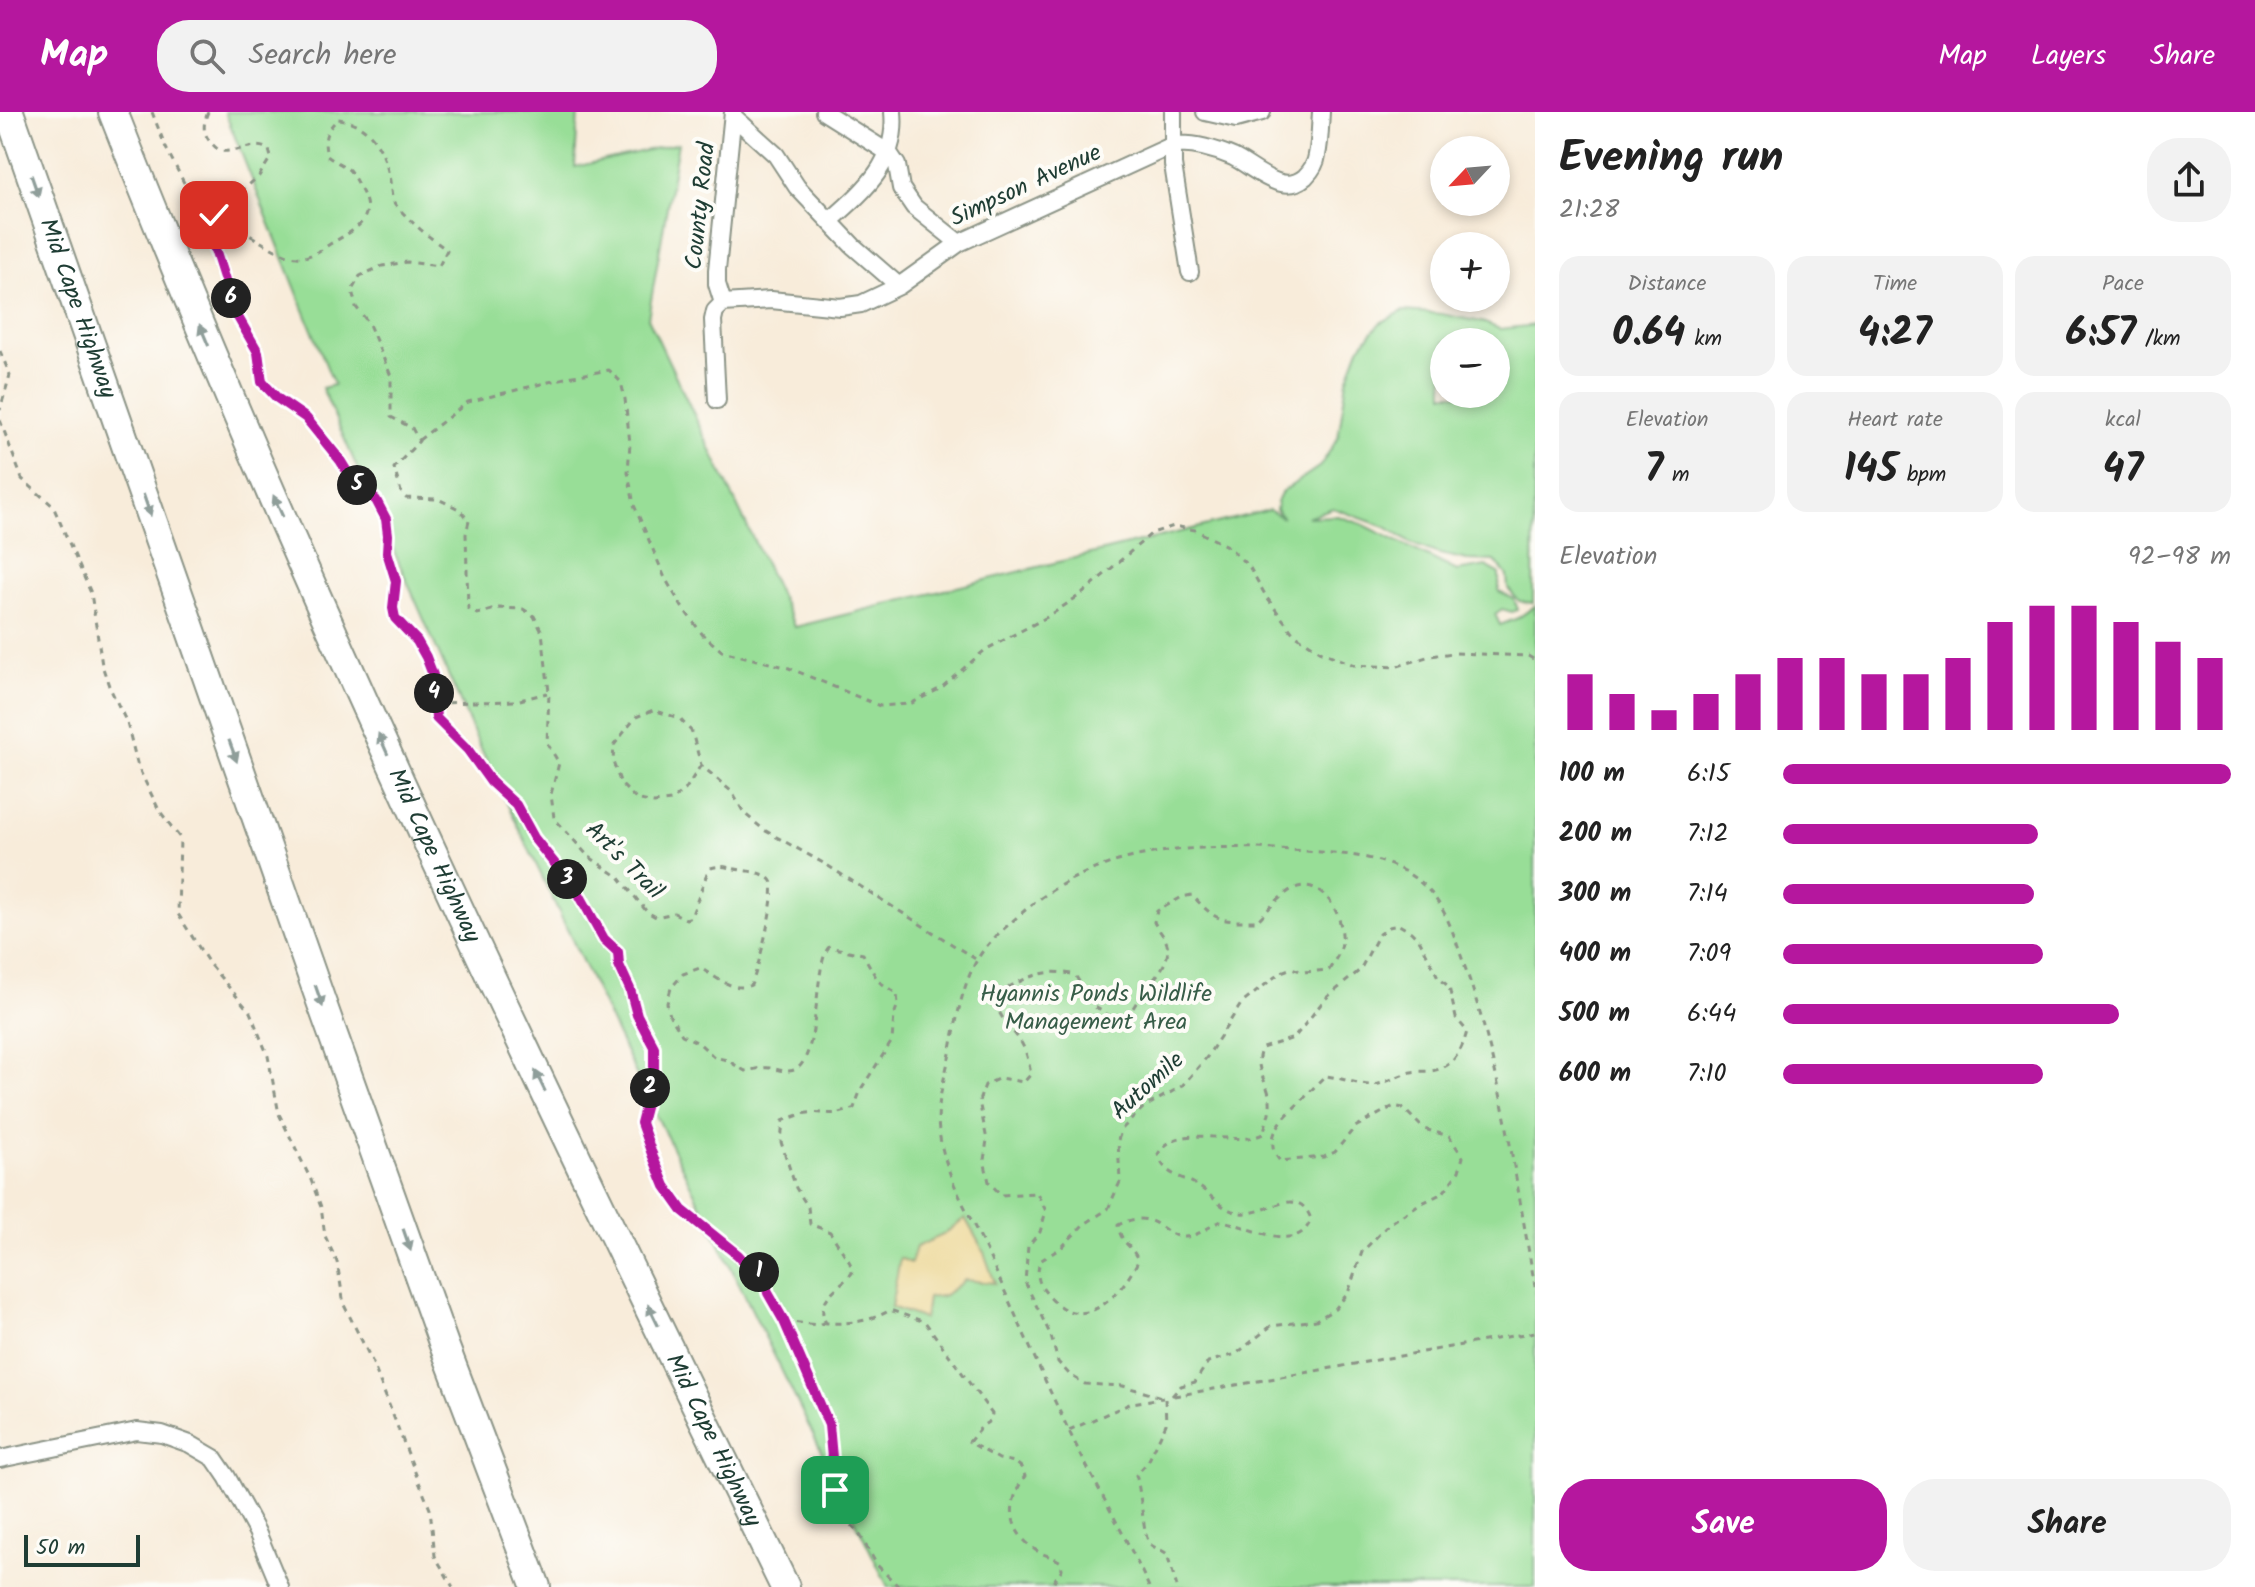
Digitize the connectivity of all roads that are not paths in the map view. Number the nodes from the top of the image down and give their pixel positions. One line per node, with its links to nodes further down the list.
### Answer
1 (9, 112): 20 (highway, Mid Cape Highway, one-way to 20)
2 (113, 112): 21 (highway, Mid Cape Highway, one-way to 2)
3 (824, 112): 11 (street)
4 (893, 112): 11 (street)
5 (1173, 112): 10 (street)
6 (1205, 112): 7 (street)
7 (1262, 112)
8 (1321, 112): 10 (street)
9 (733, 114): 12 (street); 16 (street, County Road)
10 (1173, 145): 13 (street, Simpson Avenue); 14 (street)
11 (889, 153): 12 (street); 13 (street)
12 (830, 221): 15 (street)
13 (959, 243): 15 (street, Simpson Avenue)
14 (1190, 272)
15 (899, 286): 16 (street, Simpson Avenue)
16 (723, 303): 17 (street)
17 (717, 400)
18 (0, 1459): 19 (street)
19 (280, 1587)
20 (536, 1587)
21 (785, 1587)

